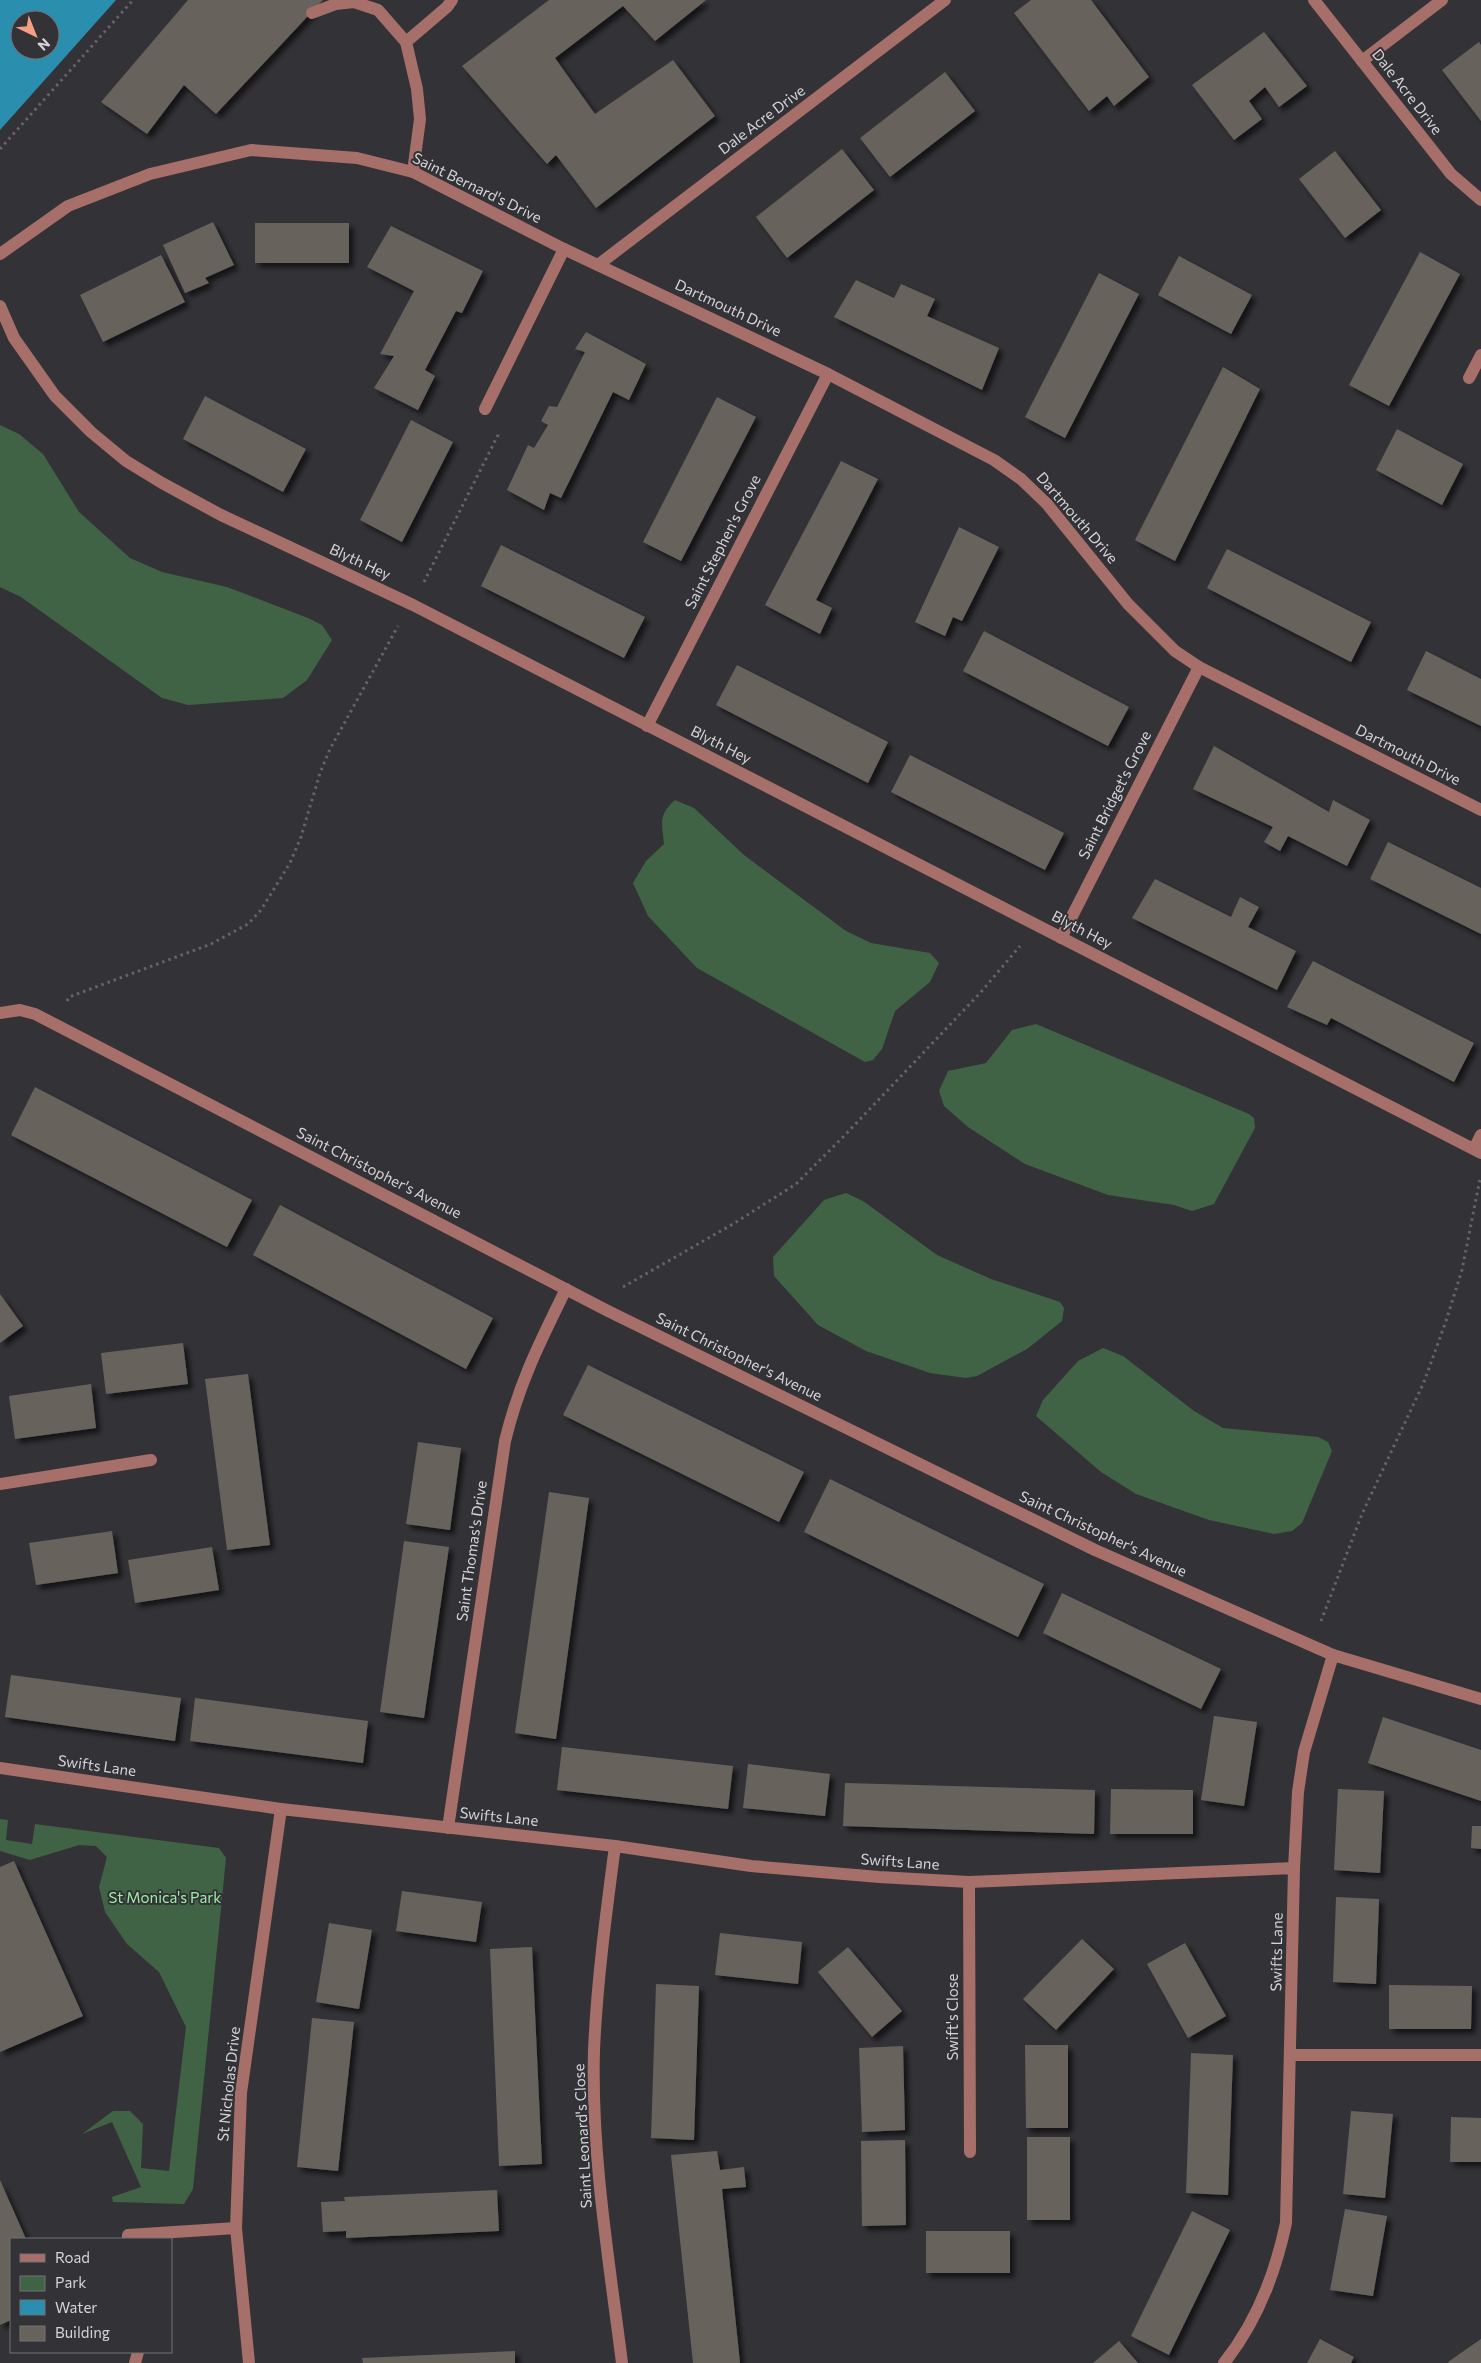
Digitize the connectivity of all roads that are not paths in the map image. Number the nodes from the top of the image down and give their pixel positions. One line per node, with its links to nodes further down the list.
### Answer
1 (452, 0): 6 (street)
2 (945, 0): 12 (street, Dale Acre Drive)
3 (1314, 0): 7 (street, Dale Acre Drive)
4 (1442, 0): 7 (street)
5 (312, 13): 6 (street)
6 (406, 42): 8 (street)
7 (1362, 61): 9 (street, Dale Acre Drive)
8 (413, 172): 10 (street, Saint Bernard's Drive); 11 (street, Saint Bernard's Drive)
9 (1481, 200)
10 (564, 249): 12 (street, Saint Bernard's Drive); 17 (street)
11 (0, 254)
12 (598, 265): 15 (street, Dartmouth Drive)
13 (0, 306): 19 (street, Blyth Hey)
14 (1481, 355): 16 (street)
15 (828, 374): 18 (street, Dartmouth Drive); 19 (street, Saint Stephen's Grove)
16 (1469, 378)
17 (485, 408)
18 (1198, 667): 20 (street, Dartmouth Drive); 21 (street, Saint Bridget's Grove)
19 (647, 726): 21 (street, Blyth Hey)
20 (1481, 810)
21 (1060, 938): 24 (street, Blyth Hey)
22 (0, 1013): 25 (street, Saint Christopher's Avenue)
23 (1481, 1135): 24 (street)
24 (1477, 1151)
25 (566, 1289): 28 (street, Saint Christopher's Avenue); 32 (street, Saint Thomas's Drive)
26 (151, 1460): 27 (street)
27 (0, 1484)
28 (1333, 1655): 29 (street, Saint Christopher's Avenue); 34 (street)
29 (1481, 1699)
30 (0, 1768): 31 (street, Swifts Lane)
31 (281, 1809): 32 (street, Swifts Lane); 39 (street, St Nicholas Drive)
32 (448, 1828): 33 (street, Swifts Lane)
33 (615, 1846): 35 (street, Swifts Lane); 42 (street, Saint Leonard's Close)
34 (1294, 1868): 35 (street, Swifts Lane); 36 (street, Swifts Lane)
35 (969, 1882): 38 (street, Swift's Close)
36 (1291, 2055): 37 (street); 43 (street, Swifts Lane)
37 (1481, 2055)
38 (970, 2152)
39 (236, 2228): 40 (street); 41 (street, St Nicholas Drive)
40 (128, 2238)
41 (249, 2363)
42 (622, 2363)
43 (1224, 2363)

